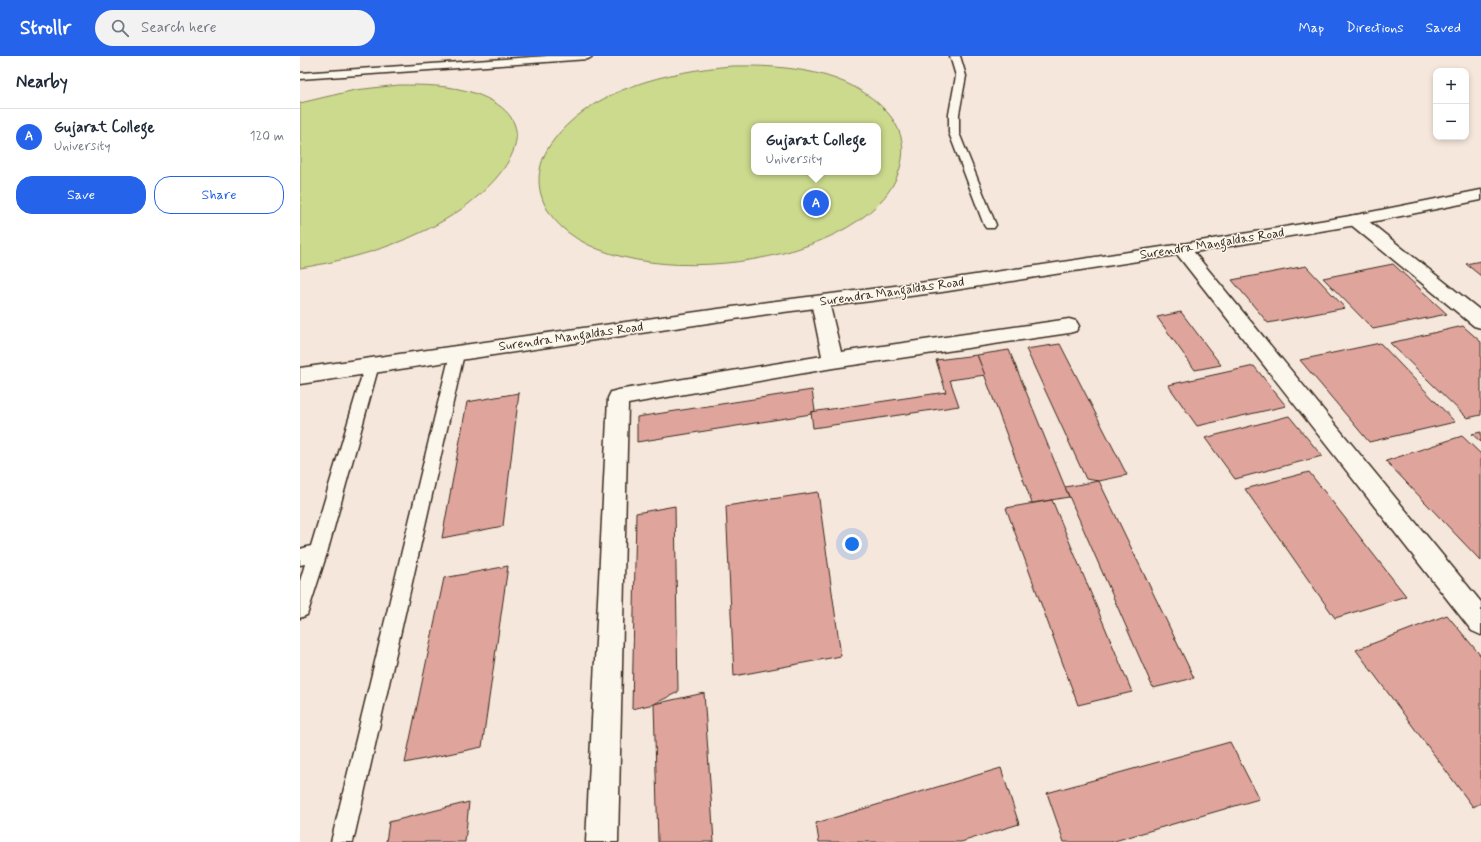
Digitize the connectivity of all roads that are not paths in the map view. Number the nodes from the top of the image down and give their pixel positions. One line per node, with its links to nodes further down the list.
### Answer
1 (588, 56): 3 (lane)
2 (955, 56): 6 (lane)
3 (300, 76)
4 (1481, 195): 5 (street, Surendra Mangaldas Road)
5 (1356, 220): 7 (street, Surendra Mangaldas Road); 9 (street)
6 (990, 225)
7 (1182, 249): 8 (street, Surendra Mangaldas Road); 18 (street)
8 (820, 302): 11 (street, Surendra Mangaldas Road); 12 (street)
9 (1481, 321)
10 (1069, 326): 12 (street)
11 (457, 354): 13 (street, Surendra Mangaldas Road); 19 (lane)
12 (833, 361): 20 (street)
13 (372, 365): 14 (street, Surendra Mangaldas Road); 15 (lane)
14 (300, 376)
15 (318, 554): 16 (lane); 17 (lane)
16 (300, 557)
17 (300, 609)
18 (1481, 622)
19 (342, 842)
20 (602, 842)

